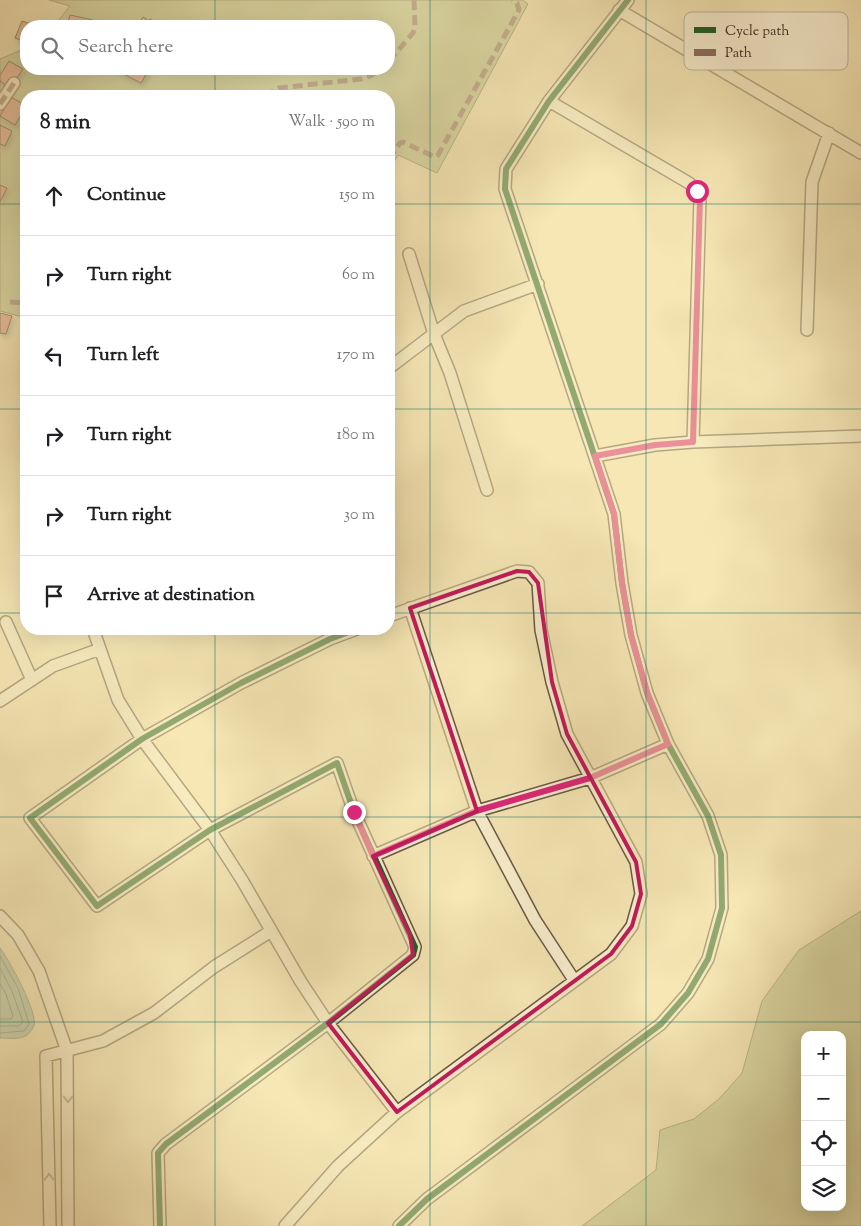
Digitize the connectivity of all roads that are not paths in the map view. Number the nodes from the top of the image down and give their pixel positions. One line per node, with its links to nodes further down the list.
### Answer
1 (628, 0): 2 (street)
2 (619, 10): 3 (street); 6 (street)
3 (684, 48)
4 (721, 70): 8 (street)
5 (14, 83): 7 (street)
6 (550, 101): 11 (street); 16 (street)
7 (0, 104)
8 (829, 133): 9 (street); 12 (street)
9 (861, 153)
10 (409, 254): 13 (street)
11 (538, 284): 13 (street); 17 (street)
12 (807, 330)
13 (434, 334): 14 (street); 18 (street)
14 (395, 363)
15 (861, 436): 16 (street)
16 (693, 442): 17 (street)
17 (595, 456): 28 (street)
18 (487, 490)
19 (410, 608): 20 (street); 29 (street); 30 (street)
20 (395, 614)
21 (6, 622): 25 (street)
22 (95, 635): 24 (street)
23 (341, 635): 27 (street)
24 (100, 649): 25 (street); 27 (street)
25 (32, 680): 26 (street)
26 (0, 701)
27 (142, 739): 31 (street); 31 (street)
28 (668, 744): 29 (street); 43 (street)
29 (590, 778): 30 (street); 35 (street)
30 (476, 811): 32 (street); 35 (street)
31 (210, 830): 32 (street); 34 (street)
32 (373, 856): 36 (street)
33 (0, 916): 37 (street)
34 (271, 930): 36 (street); 37 (street)
35 (574, 980): 38 (street)
36 (328, 1023): 38 (street); 41 (street)
37 (67, 1051): 39 (street, one-way to 37); 40 (street, one-way to 40)
38 (396, 1112): 42 (street)
39 (50, 1226)
40 (68, 1226)
41 (160, 1226)
42 (285, 1226)
43 (399, 1226)

